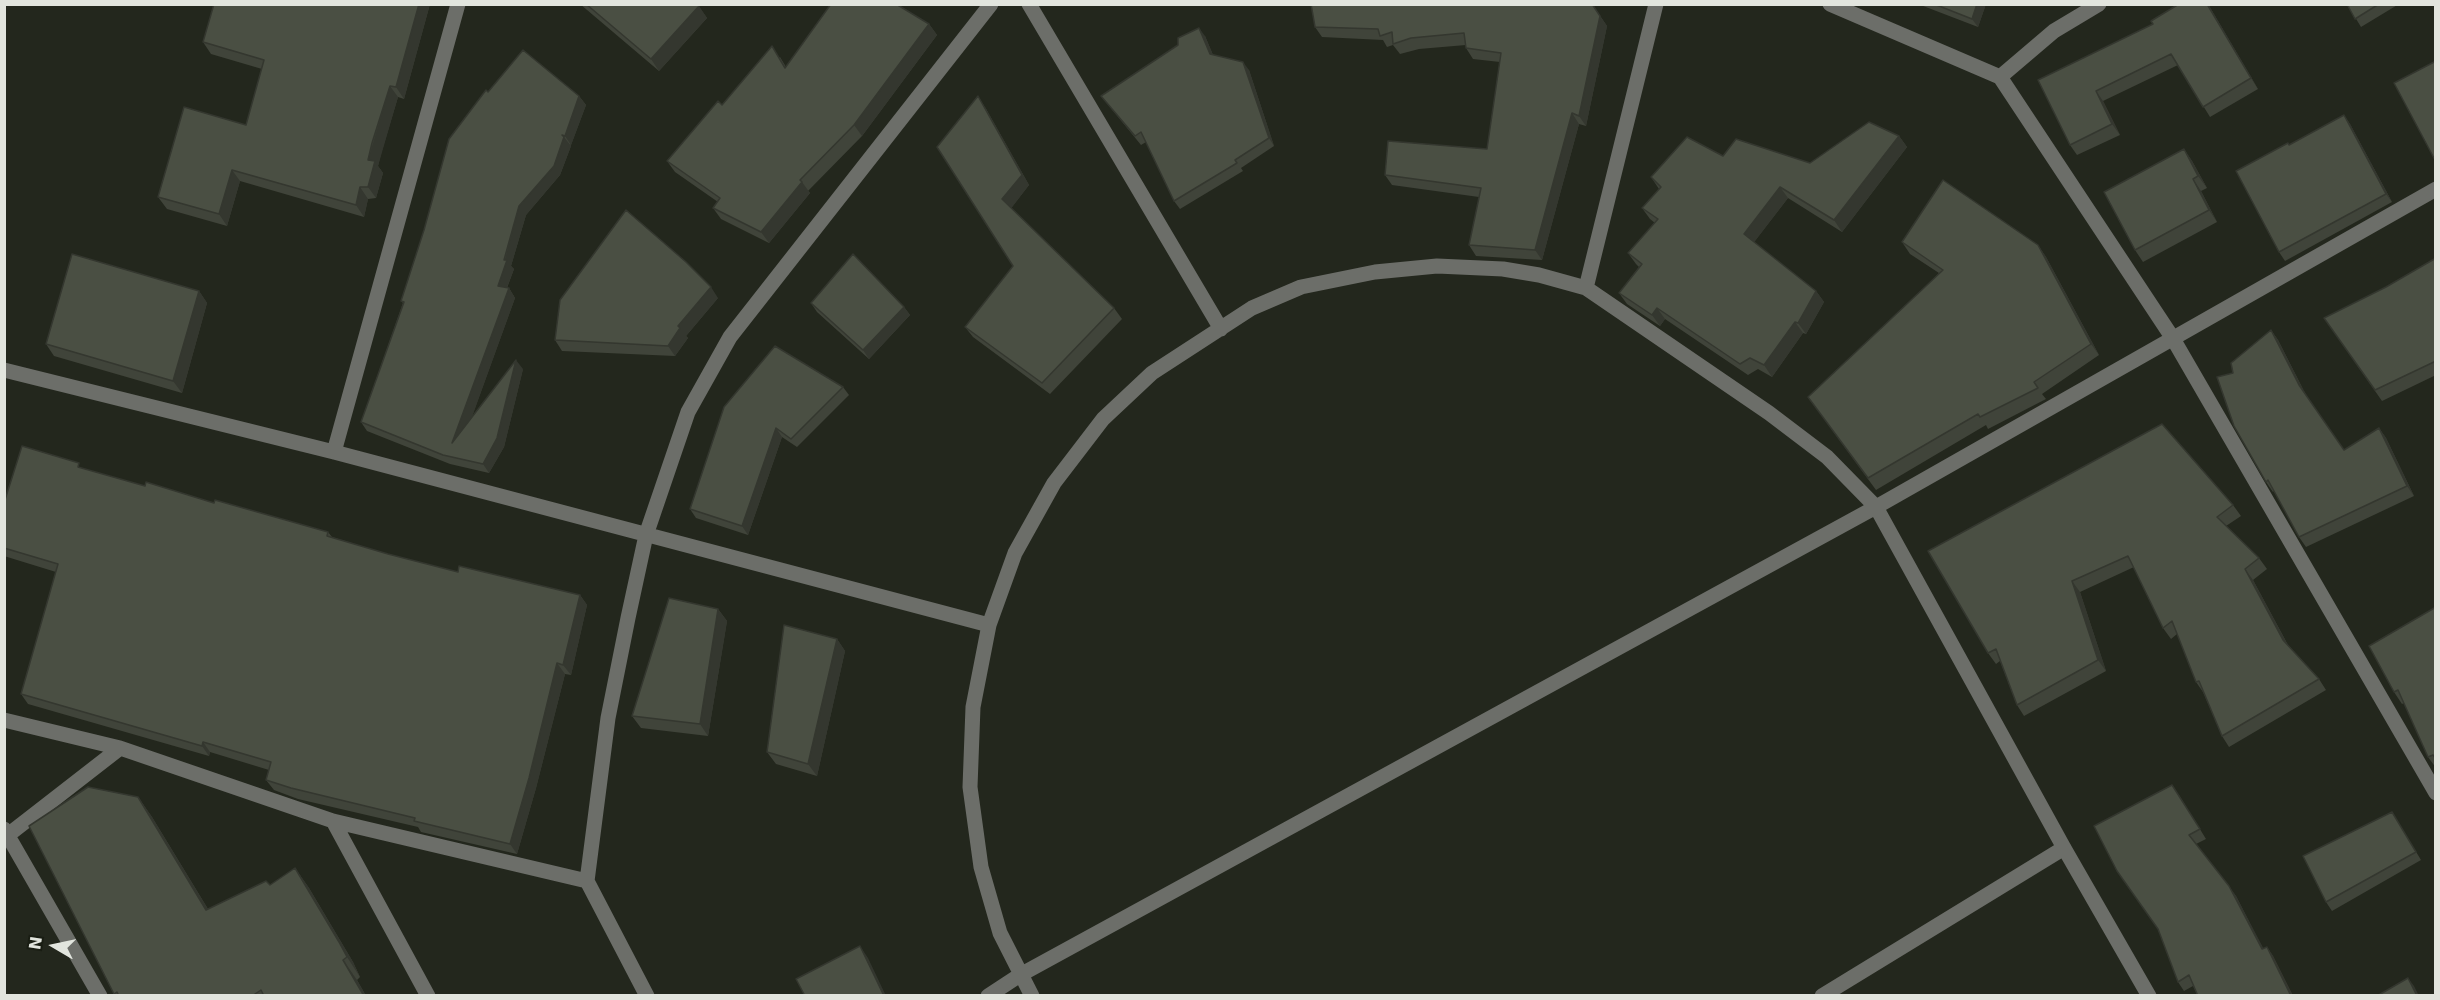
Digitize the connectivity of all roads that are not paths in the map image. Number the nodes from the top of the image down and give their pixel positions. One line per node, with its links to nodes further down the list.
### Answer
1 (458, 4): 13 (street)
2 (992, 4): 15 (street)
3 (1029, 4): 10 (street)
4 (1656, 4): 9 (street)
5 (1830, 4): 7 (street)
6 (2099, 4): 7 (street)
7 (2000, 77): 11 (street)
8 (2436, 189): 11 (street)
9 (1586, 288): 10 (street); 14 (street)
10 (1221, 329): 16 (street)
11 (2172, 337): 14 (street); 19 (street)
12 (4, 370): 13 (street)
13 (334, 452): 15 (street)
14 (1876, 507): 22 (street); 24 (street)
15 (646, 535): 16 (street); 23 (street)
16 (989, 625): 24 (street)
17 (4, 720): 18 (street)
18 (120, 748): 20 (street); 21 (street)
19 (2436, 793)
20 (333, 821): 23 (street); 26 (street)
21 (6, 832): 25 (street)
22 (2064, 848): 30 (street); 31 (street)
23 (587, 881): 27 (street)
24 (1020, 975): 28 (street); 29 (street)
25 (100, 996)
26 (428, 996)
27 (647, 996)
28 (988, 996)
29 (1032, 996)
30 (1822, 996)
31 (2150, 996)

